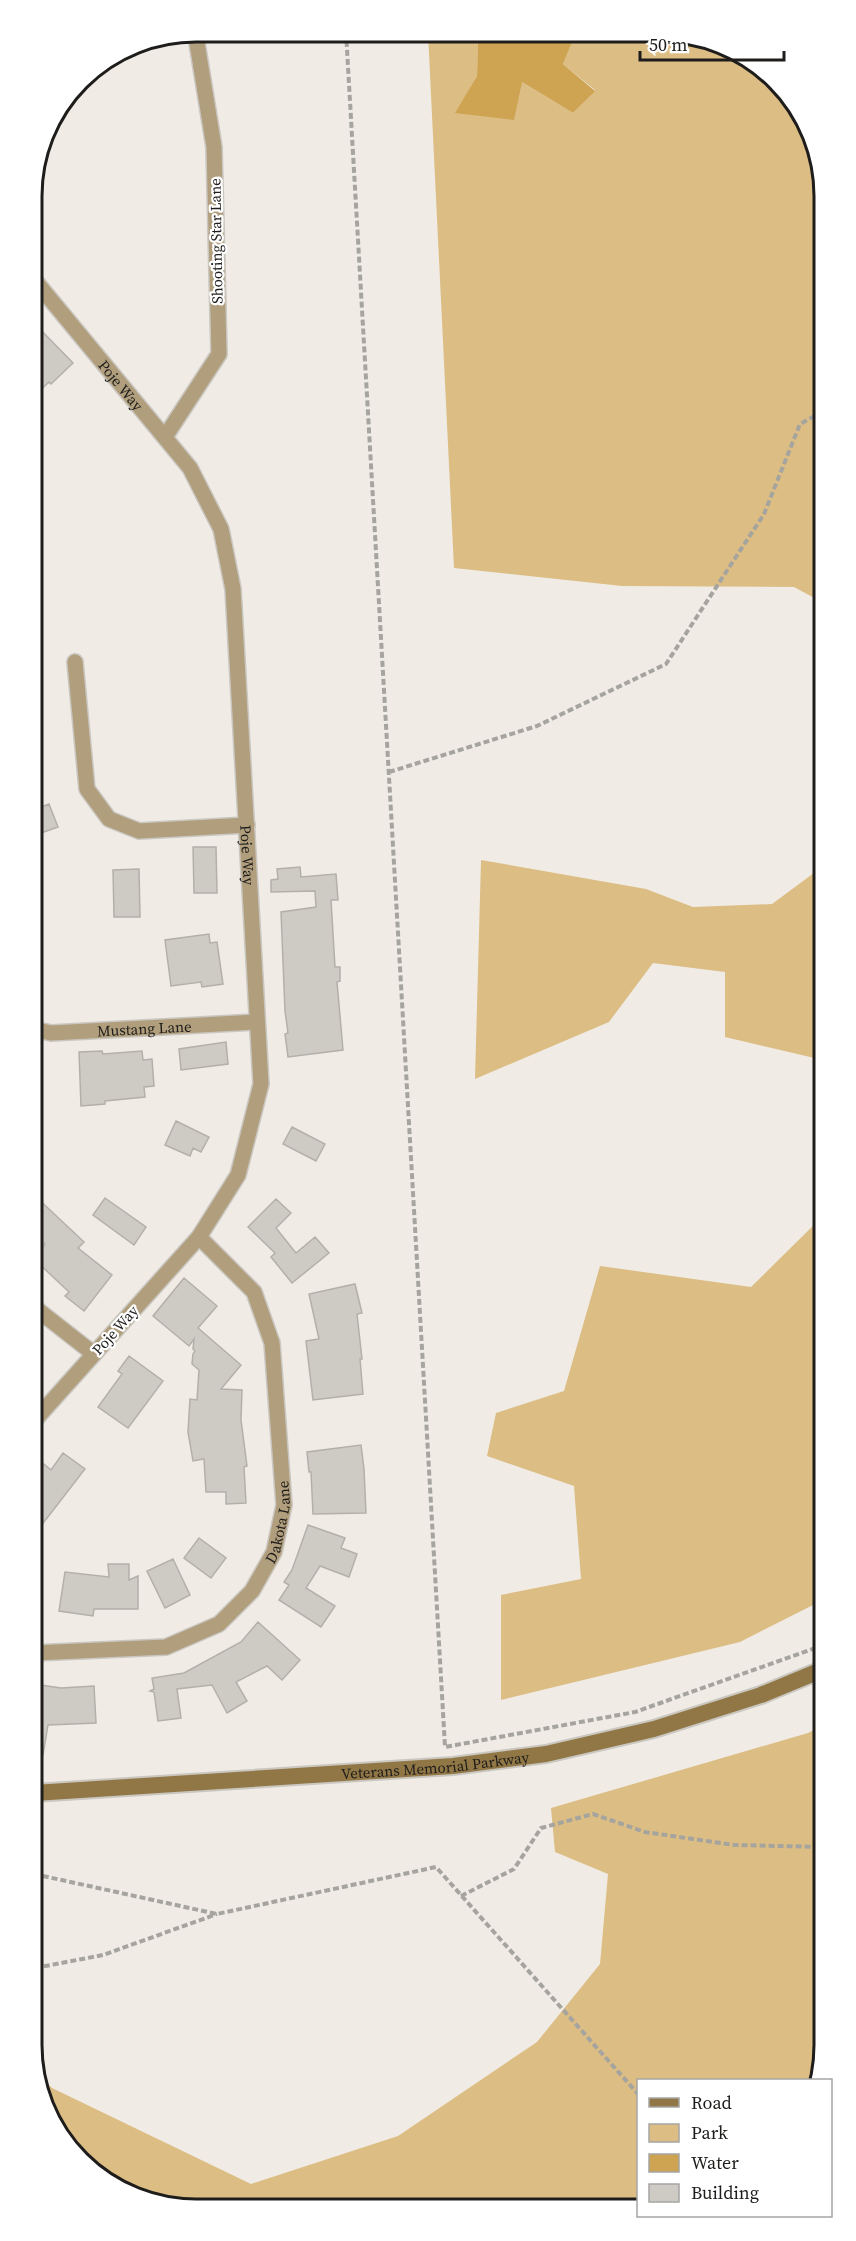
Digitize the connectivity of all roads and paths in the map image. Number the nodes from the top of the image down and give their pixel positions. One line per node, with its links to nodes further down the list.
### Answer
1 (197, 42): 5 (street, Shooting Star Lane)
2 (347, 42): 7 (path)
3 (42, 289): 5 (street, Poje Way)
4 (814, 416): 7 (path)
5 (165, 437): 8 (street, Poje Way)
6 (75, 662): 8 (street)
7 (389, 772): 15 (path)
8 (247, 825): 9 (street, Poje Way)
9 (257, 1022): 10 (street, Mustang Lane); 11 (street, Poje Way)
10 (42, 1031)
11 (199, 1237): 13 (street, Poje Way); 16 (street, Dakota Lane)
12 (42, 1313): 13 (street)
13 (94, 1354): 14 (street, Poje Way)
14 (42, 1412)
15 (814, 1649)
16 (42, 1653)
17 (814, 1673): 18 (main road, Veterans Memorial Parkway)
18 (42, 1792)
19 (814, 1847): 21 (path)
20 (42, 1876): 22 (path)
21 (461, 1896): 22 (path); 24 (path)
22 (217, 1914): 23 (path)
23 (42, 1967)
24 (637, 2092)

